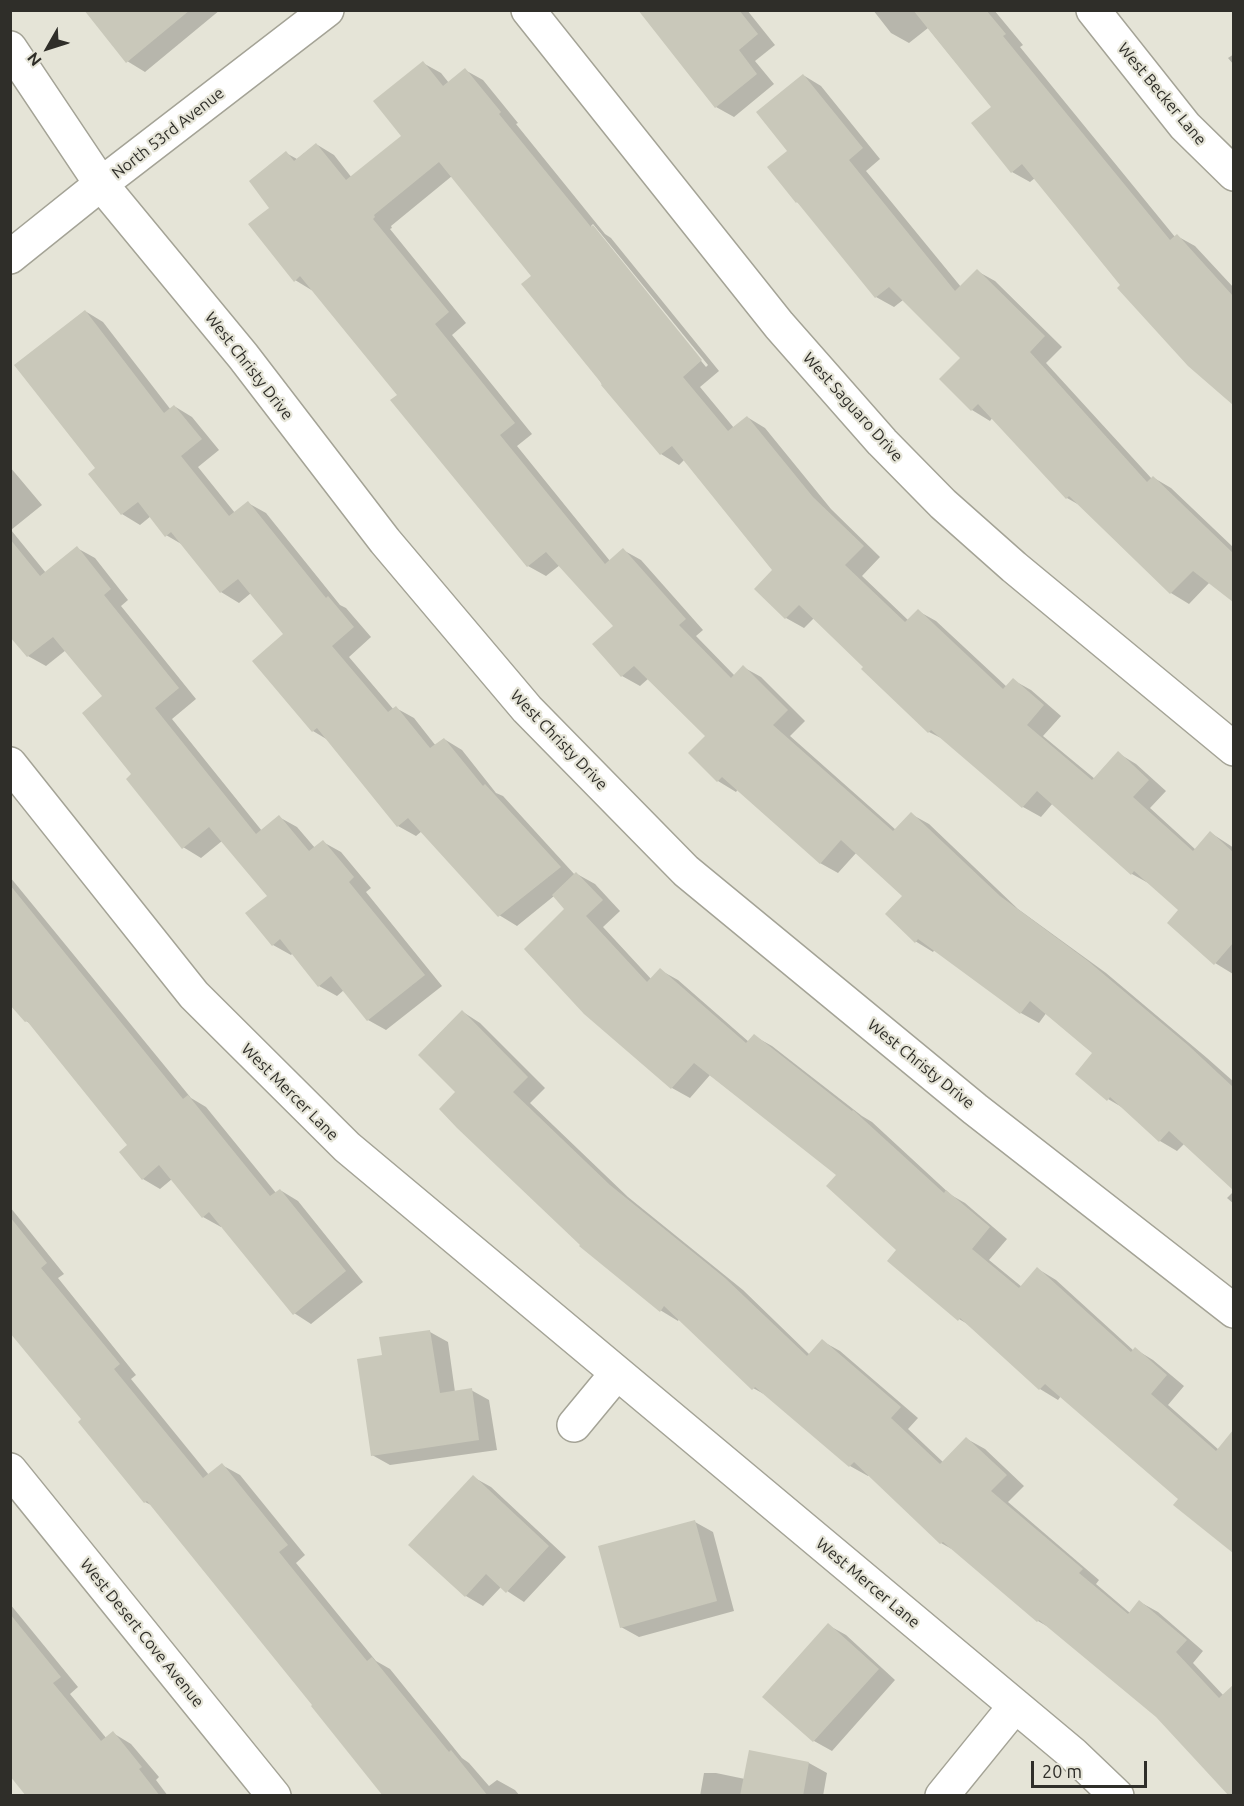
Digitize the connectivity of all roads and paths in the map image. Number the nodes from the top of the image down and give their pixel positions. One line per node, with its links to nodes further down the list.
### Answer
1 (327, 10): 6 (street, North 53rd Avenue)
2 (528, 10): 8 (street, West Saguaro Drive)
3 (1097, 12): 5 (street, West Becker Lane)
4 (10, 48): 6 (street, West Christy Drive)
5 (1233, 174)
6 (101, 184): 7 (street, North 53rd Avenue); 10 (street, West Christy Drive)
7 (10, 257)
8 (1233, 749)
9 (10, 764): 11 (street, West Mercer Lane)
10 (1233, 1311)
11 (617, 1373): 12 (street); 14 (street, West Mercer Lane)
12 (574, 1425)
13 (10, 1470): 15 (street, West Desert Cove Avenue)
14 (1015, 1706): 16 (street); 17 (street, West Mercer Lane)
15 (274, 1796)
16 (942, 1796)
17 (1117, 1796)

